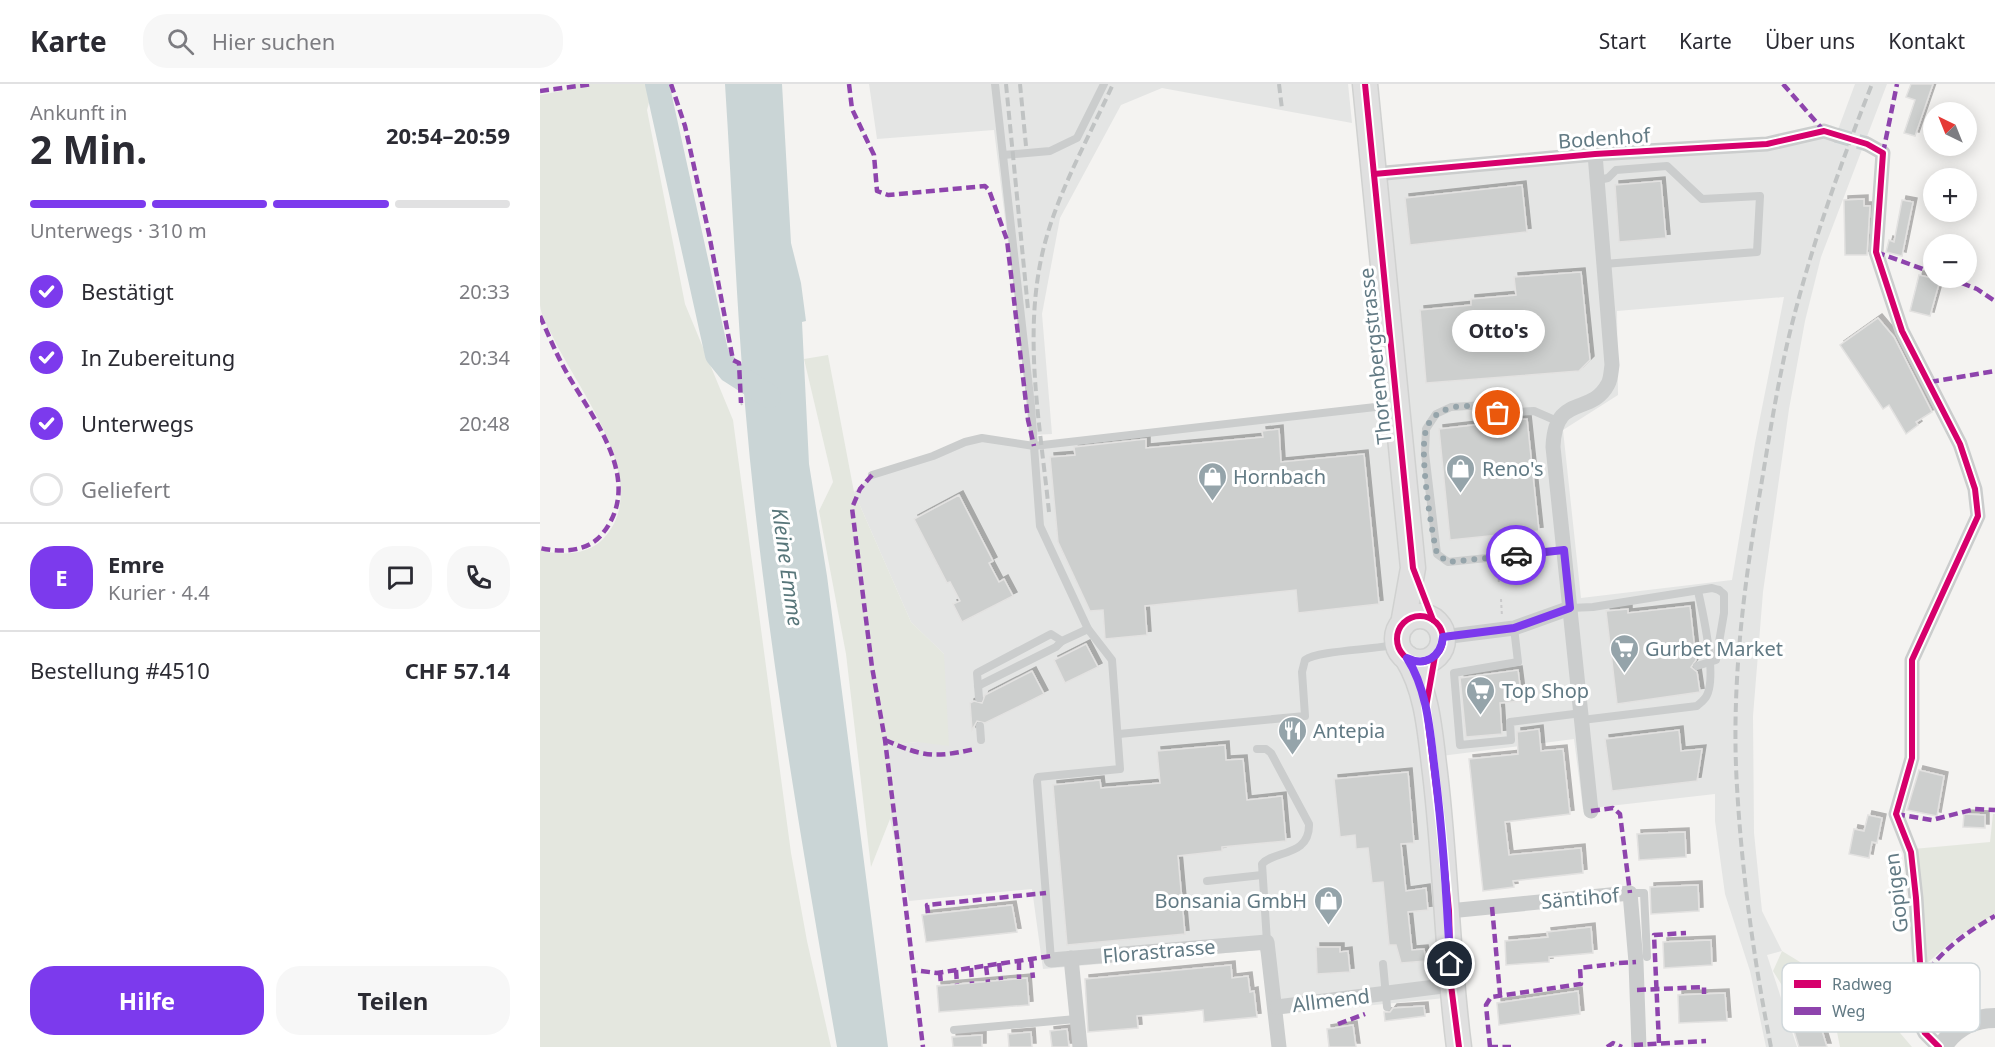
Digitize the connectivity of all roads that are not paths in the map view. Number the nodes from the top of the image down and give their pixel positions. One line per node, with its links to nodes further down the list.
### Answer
1 (995, 84): 7 (lane)
2 (1104, 84): 7 (lane)
3 (1365, 84): 8 (main road, Thorenbergstrasse)
4 (1836, 135): 6 (street, Bodenhof)
5 (1867, 144): 42 (street, Gopigen)
6 (1595, 154): 8 (street, Bodenhof); 9 (street, Bodenhof)
7 (1003, 155): 13 (lane)
8 (1374, 174): 11 (main road, Thorenbergstrasse)
9 (1598, 180): 10 (street, Bodenhof); 10 (lane)
10 (1604, 264): 12 (street, Bodenhof)
11 (1397, 405): 13 (lane); 16 (main road, Thorenbergstrasse)
12 (1557, 421): 15 (street); 15 (lane)
13 (1034, 446): 14 (lane); 20 (lane)
14 (872, 475)
15 (1564, 550): 18 (street)
16 (1413, 568): 21 (main road, Thorenbergstrasse); 23 (main road, Thorenbergstrasse)
17 (1698, 591): 18 (lane); 24 (lane, bridge); 28 (lane)
18 (1570, 608): 19 (street); 28 (street)
19 (1508, 624): 21 (street); 28 (lane)
20 (1088, 628): 22 (lane); 30 (lane)
21 (1437, 638): 23 (main road); 23 (main road); 27 (main road)
22 (1062, 641): 25 (lane); 25 (lane)
23 (1402, 642): 27 (main road); 30 (lane)
24 (1697, 666)
25 (978, 686): 26 (lane)
26 (979, 698)
27 (1426, 707): 37 (main road)
28 (1582, 717): 33 (street)
29 (980, 726): 31 (lane)
30 (1119, 734): 41 (lane)
31 (981, 740)
32 (1257, 749): 34 (lane)
33 (1591, 811)
34 (1262, 874): 35 (lane); 38 (lane)
35 (1207, 881)
36 (1630, 893): 37 (street, Säntihof); 39 (lane); 56 (street, Säntihof)
37 (1449, 911): 44 (main road)
38 (1267, 942): 40 (street, Florastrasse); 46 (street, Allmend)
39 (1647, 957)
40 (1071, 958): 41 (street, Florastrasse); 47 (street)
41 (1051, 960)
42 (1920, 963)
43 (1383, 964): 45 (lane)
44 (1451, 985): 45 (street, Allmend); 55 (main road)
45 (1387, 1000): 46 (street, Allmend)
46 (1276, 1007): 54 (street)
47 (1076, 1018): 50 (lane); 53 (street)
48 (1995, 1018): 49 (street)
49 (1980, 1022)
50 (954, 1030)
51 (1924, 1032): 57 (street, Gopigen)
52 (1954, 1032): 57 (street)
53 (1080, 1047)
54 (1280, 1047)
55 (1459, 1047)
56 (1639, 1047)
57 (1940, 1047)

